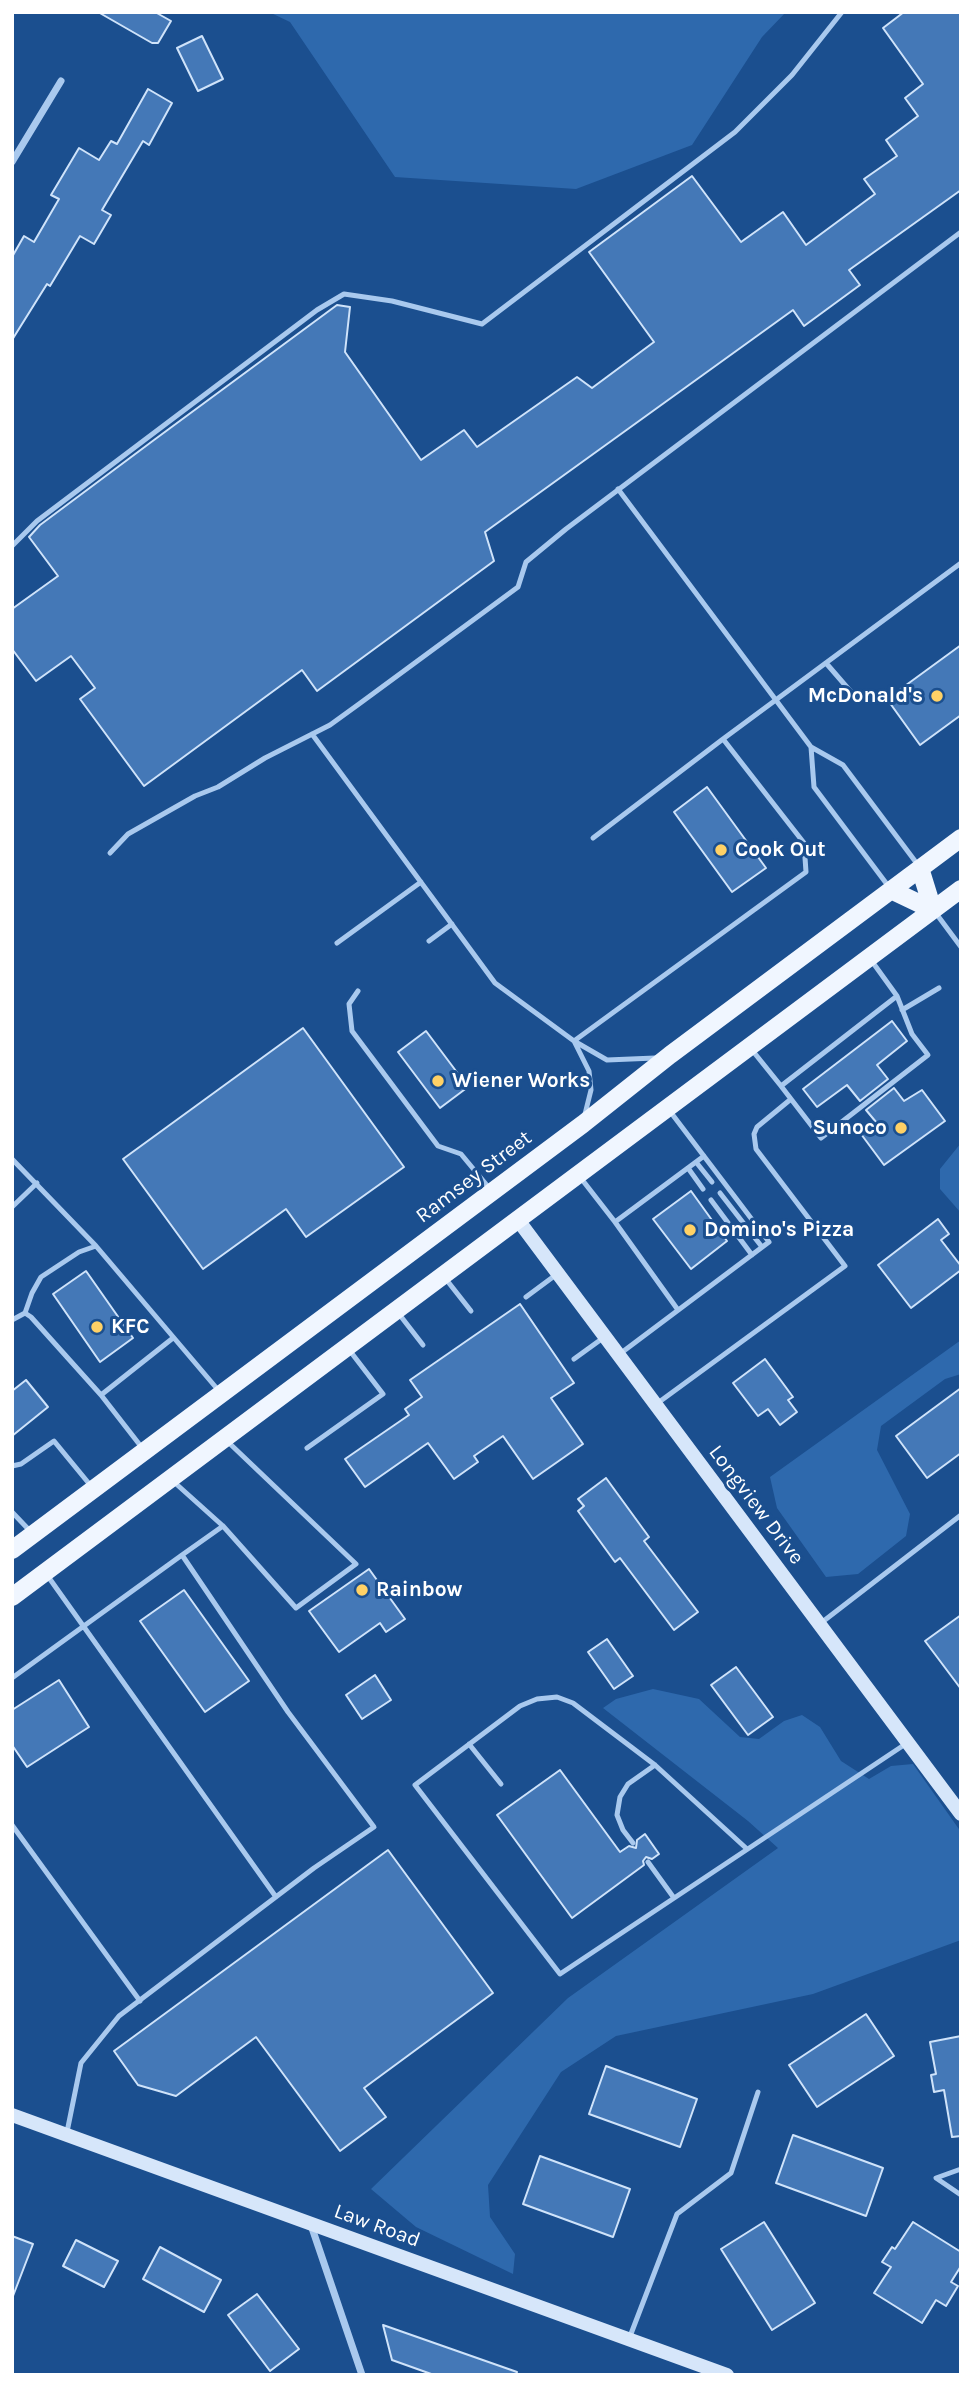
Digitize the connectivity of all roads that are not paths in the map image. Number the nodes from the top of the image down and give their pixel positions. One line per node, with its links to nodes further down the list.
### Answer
1 (842, 12): 6 (lane)
2 (61, 81): 3 (street)
3 (12, 162)
4 (961, 232): 5 (lane)
5 (618, 489): 10 (lane); 12 (lane)
6 (12, 546)
7 (959, 565): 8 (lane); 9 (lane)
8 (961, 575)
9 (826, 663): 10 (lane); 11 (lane)
10 (776, 700): 13 (lane); 14 (lane)
11 (858, 700)
12 (312, 734): 17 (lane); 19 (lane)
13 (723, 739): 15 (lane); 32 (lane)
14 (811, 747): 18 (lane); 21 (lane)
15 (593, 838)
16 (961, 838): 18 (main road, Ramsey Street)
17 (110, 853)
18 (920, 868): 21 (main road, Ramsey Street); 22 (main road)
19 (421, 883): 23 (lane); 25 (lane)
20 (961, 889): 22 (main road)
21 (891, 890): 22 (main road); 34 (main road, Ramsey Street)
22 (933, 910): 26 (lane); 27 (main road)
23 (452, 924): 24 (lane); 32 (lane)
24 (429, 941)
25 (337, 943)
26 (961, 947)
27 (869, 958): 30 (lane); 33 (main road)
28 (939, 988): 31 (lane)
29 (358, 991): 47 (lane)
30 (897, 996): 31 (lane); 35 (lane)
31 (902, 1010): 36 (lane)
32 (574, 1041): 34 (lane); 38 (lane)
33 (750, 1046): 35 (lane); 37 (main road)
34 (670, 1055): 38 (main road, Ramsey Street)
35 (781, 1086): 36 (lane)
36 (791, 1099): 72 (lane)
37 (667, 1108): 39 (lane); 43 (main road)
38 (583, 1124): 47 (main road, Ramsey Street)
39 (704, 1156): 41 (lane); 54 (lane)
40 (12, 1159): 45 (lane)
41 (696, 1162): 42 (lane); 44 (lane)
42 (688, 1168): 46 (lane); 52 (lane)
43 (578, 1175): 51 (main road); 52 (lane)
44 (712, 1182)
45 (37, 1183): 50 (lane); 53 (lane)
46 (703, 1189)
47 (492, 1192): 70 (main road, Ramsey Street)
48 (720, 1193): 54 (lane)
49 (711, 1200): 55 (lane)
50 (12, 1208)
51 (518, 1220): 56 (street, Longview Drive); 57 (main road)
52 (615, 1223): 59 (lane)
53 (96, 1246): 62 (lane); 65 (lane)
54 (762, 1247): 55 (lane)
55 (752, 1255): 59 (lane)
56 (558, 1274): 58 (lane); 64 (street, Longview Drive)
57 (443, 1275): 60 (main road); 61 (lane)
58 (526, 1297)
59 (678, 1310): 68 (lane)
60 (396, 1311): 66 (lane); 67 (main road)
61 (471, 1311)
62 (25, 1313): 63 (lane); 71 (lane)
63 (12, 1320)
64 (605, 1336): 68 (street, Longview Drive); 69 (lane)
65 (173, 1338): 70 (lane); 71 (lane)
66 (423, 1345)
67 (347, 1347): 73 (main road); 74 (lane)
68 (618, 1355): 72 (street, Longview Drive)
69 (574, 1359)
70 (222, 1394): 75 (main road, Ramsey Street)
71 (101, 1395): 75 (lane)
72 (655, 1405): 90 (street, Longview Drive)
73 (224, 1439): 77 (main road); 82 (lane)
74 (307, 1448)
75 (144, 1452): 78 (main road, Ramsey Street)
76 (12, 1466): 78 (lane)
77 (170, 1479): 82 (lane); 87 (main road)
78 (93, 1489): 84 (main road, Ramsey Street)
79 (12, 1512): 84 (lane)
80 (961, 1515): 81 (lane)
81 (954, 1519): 83 (lane); 90 (lane)
82 (223, 1526): 86 (lane)
83 (961, 1527)
84 (33, 1535): 85 (main road, Ramsey Street)
85 (12, 1550)
86 (182, 1555): 89 (lane); 101 (lane)
87 (45, 1572): 88 (main road); 89 (lane)
88 (12, 1597)
89 (83, 1625): 91 (lane); 101 (lane)
90 (818, 1625): 92 (street, Longview Drive)
91 (12, 1678)
92 (907, 1743): 96 (street, Longview Drive); 99 (lane)
93 (469, 1744): 94 (lane); 95 (lane); 102 (lane)
94 (655, 1765): 98 (lane); 99 (lane)
95 (501, 1784)
96 (961, 1814)
97 (12, 1825): 103 (lane)
98 (633, 1843)
99 (747, 1849): 102 (lane)
100 (648, 1862): 102 (lane)
101 (276, 1897): 103 (lane)
102 (674, 1898)
103 (140, 2001): 106 (lane)
104 (758, 2092): 110 (lane)
105 (12, 2115): 106 (street, Law Road)
106 (66, 2135): 109 (street, Law Road)
107 (961, 2169): 108 (lane)
108 (961, 2195)
109 (310, 2224): 110 (street, Law Road); 111 (street)
110 (628, 2340): 112 (street, Law Road)
111 (362, 2375)
112 (727, 2375)

